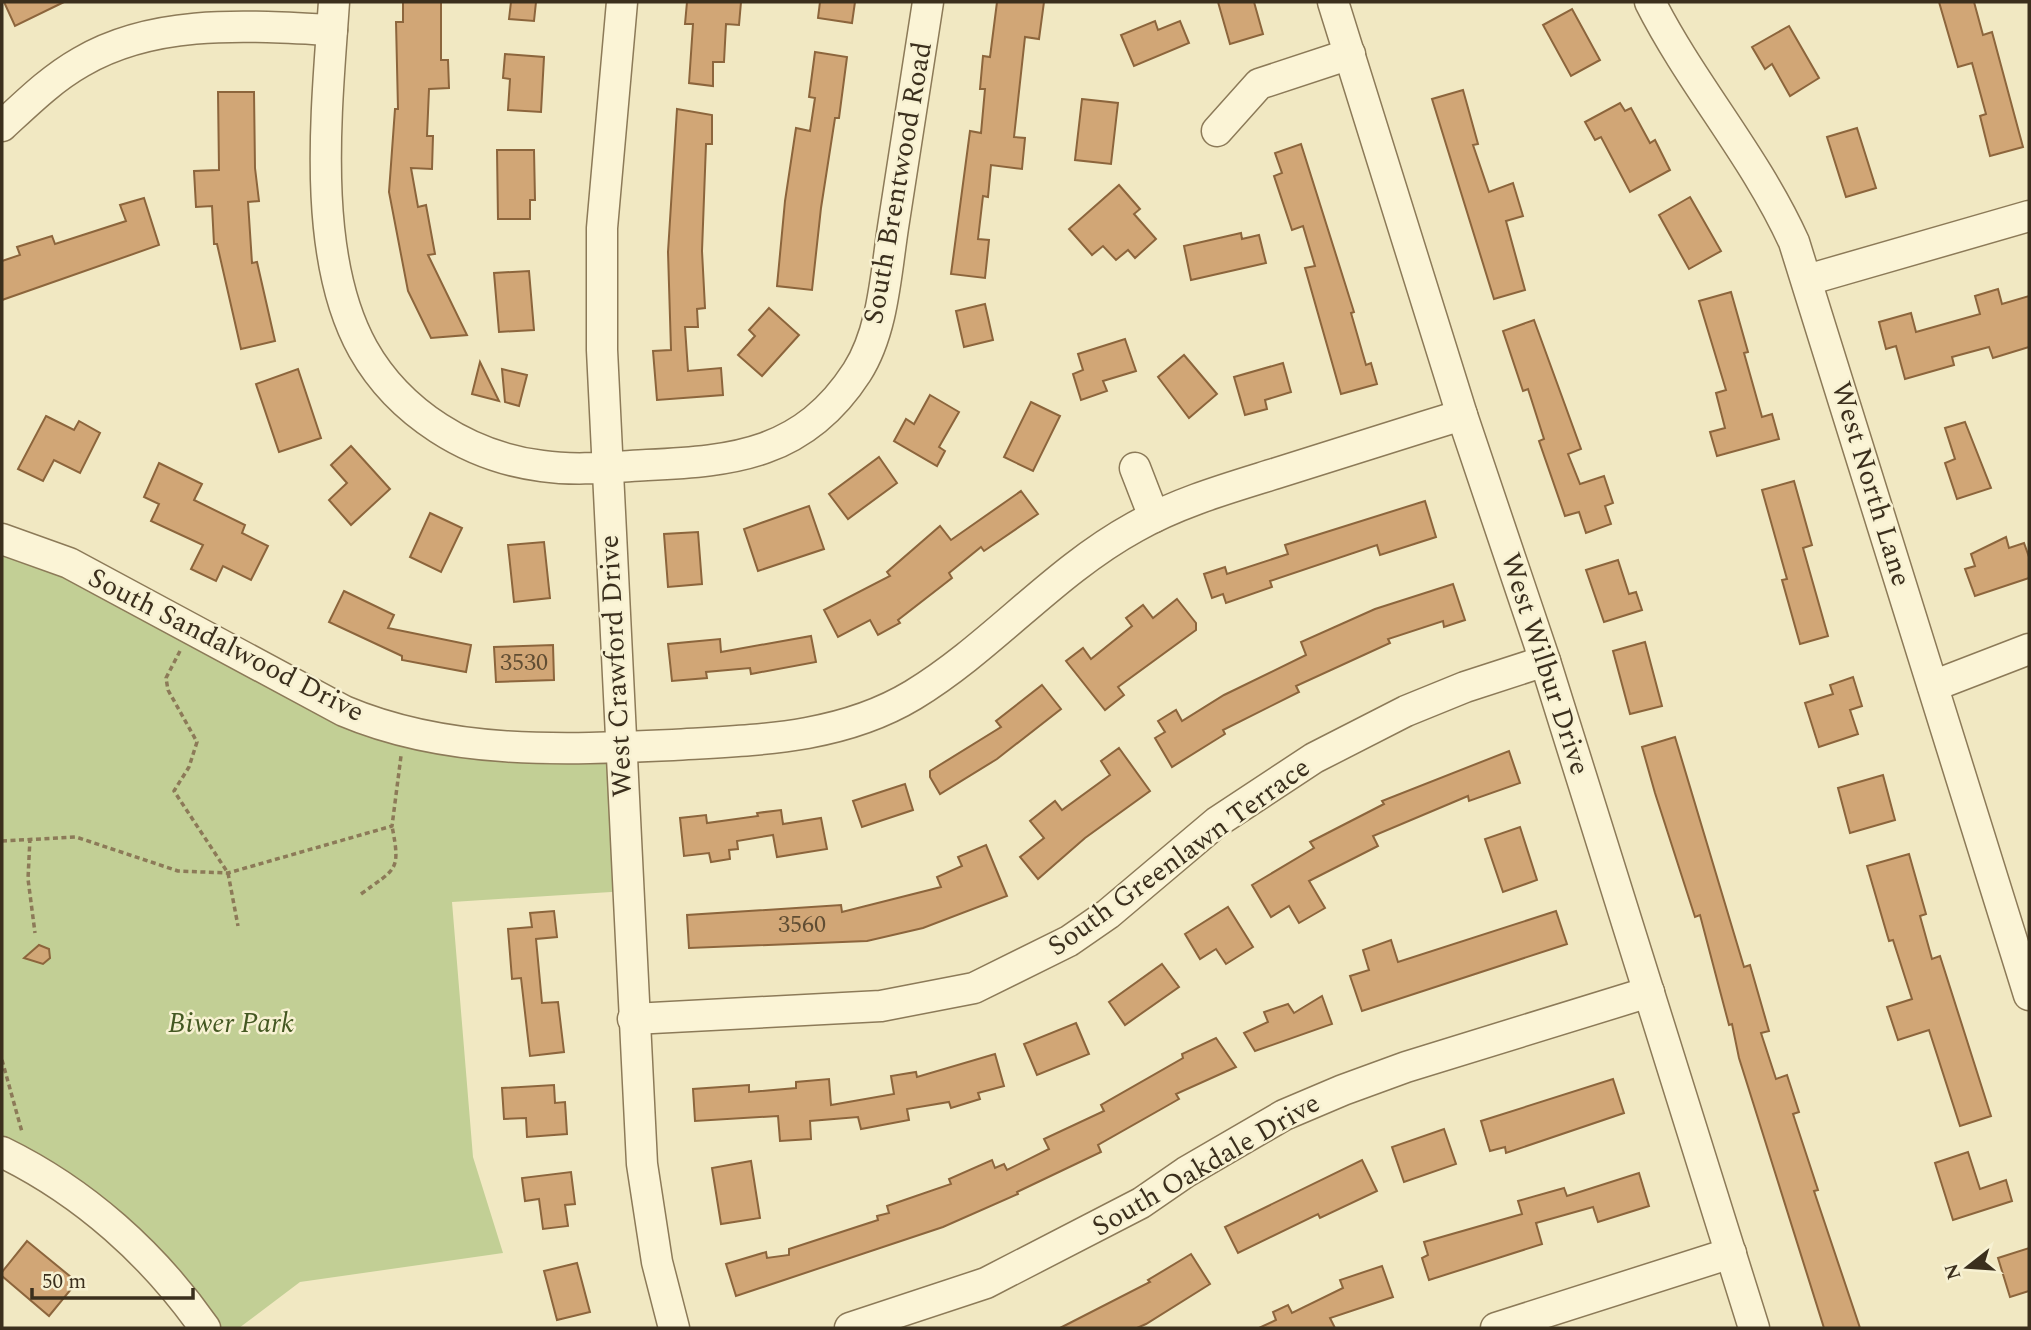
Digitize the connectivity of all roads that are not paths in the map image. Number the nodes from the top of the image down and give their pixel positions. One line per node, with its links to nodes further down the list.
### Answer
1 (622, 2): 12 (street, West Crawford Drive)
2 (928, 2): 12 (street, South Brentwood Road)
3 (1333, 2): 6 (street, West Wilbur Drive)
4 (1650, 2): 10 (street, West North Lane)
5 (333, 16): 7 (street); 12 (street, South Brentwood Road)
6 (1350, 54): 8 (street); 11 (street, West Wilbur Drive)
7 (2, 126)
8 (1217, 131)
9 (2029, 216): 10 (street)
10 (1808, 280): 18 (street, West North Lane)
11 (1462, 415): 14 (street, South Sandalwood Drive); 17 (street, West Wilbur Drive)
12 (606, 467): 19 (street, West Crawford Drive)
13 (1135, 468): 14 (street)
14 (1154, 517): 19 (street, South Sandalwood Drive)
15 (2, 539): 19 (street, South Sandalwood Drive)
16 (2029, 649): 18 (street)
17 (1545, 661): 20 (street, West Wilbur Drive); 22 (street, South Greenlawn Terrace)
18 (1933, 686): 21 (street, West North Lane)
19 (620, 747): 22 (street, West Crawford Drive)
20 (1648, 992): 24 (street, West Wilbur Drive); 27 (street, South Oakdale Drive)
21 (2029, 995)
22 (634, 1019): 26 (street, West Crawford Drive)
23 (2, 1152): 25 (street)
24 (1731, 1253): 28 (street); 29 (street, West Wilbur Drive)
25 (205, 1328)
26 (674, 1328)
27 (850, 1328)
28 (1496, 1328)
29 (1754, 1328)

